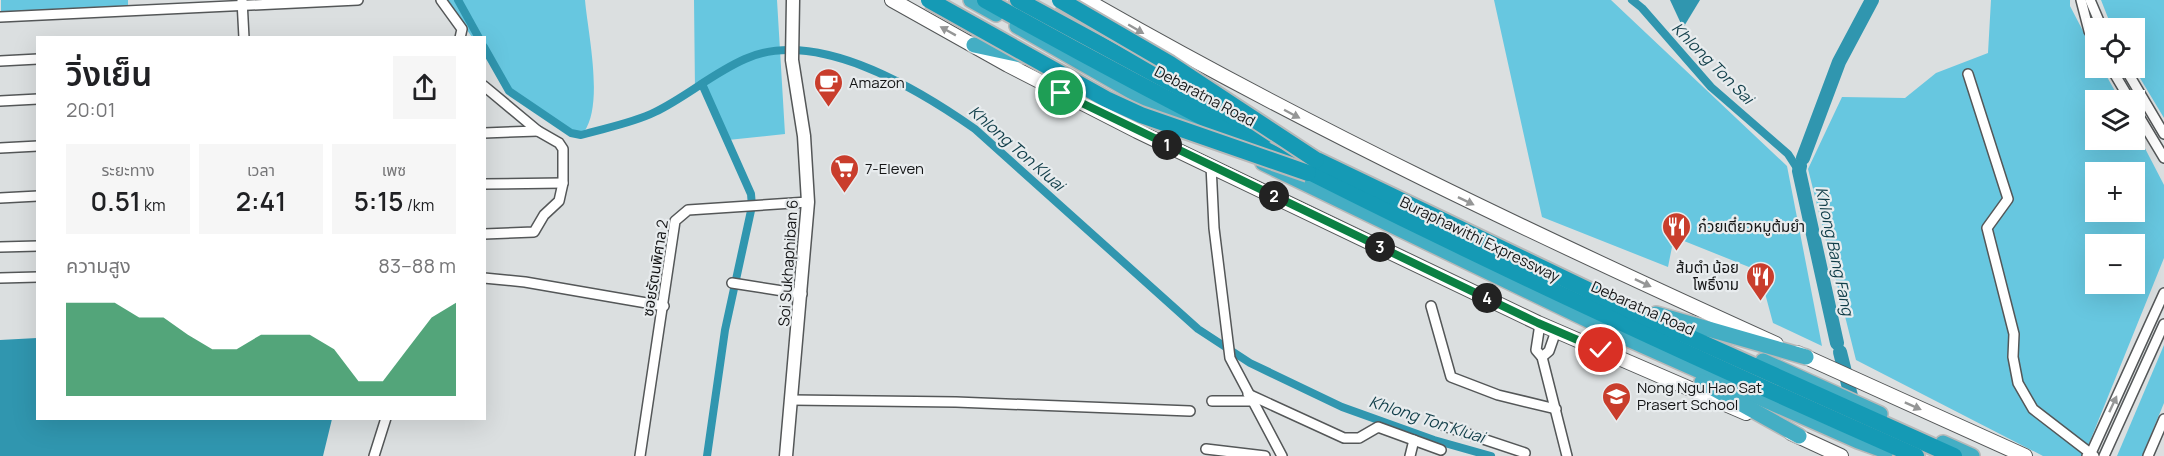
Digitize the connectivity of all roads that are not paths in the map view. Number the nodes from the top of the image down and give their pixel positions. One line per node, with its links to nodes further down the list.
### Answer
1 (358, 0): 14 (street)
2 (441, 0): 19 (street)
3 (793, 0): 42 (street, Soi Sukhaphiban 6)
4 (892, 0): 20 (main road, one-way to 4)
5 (929, 0): 37 (highway, bridge)
6 (971, 0): 23 (highway, Debaratna Road)
7 (985, 0): 37 (highway, Buraphawithi Expressway, bridge)
8 (1018, 0): 37 (highway, Buraphawithi Expressway, bridge)
9 (1032, 0): 54 (highway, Debaratna Road)
10 (1060, 0): 37 (highway, bridge)
11 (1086, 0): 60 (main road, Debaratna Road, one-way to 60)
12 (2081, 0): 16 (street)
13 (2090, 0): 17 (street)
14 (242, 3): 15 (street); 18 (street)
15 (0, 17)
16 (2086, 18)
17 (2098, 18)
18 (244, 36)
19 (460, 36)
20 (974, 45): 23 (highway); 36 (main road)
21 (36, 59): 22 (street)
22 (0, 61)
23 (1093, 71): 58 (highway, Debaratna Road)
24 (1968, 74): 75 (street)
25 (2131, 78): 32 (street)
26 (486, 88): 30 (street)
27 (36, 99): 28 (street)
28 (0, 101)
29 (2145, 126): 35 (street)
30 (538, 131): 31 (street); 38 (street)
31 (486, 133)
32 (2164, 134)
33 (36, 146): 34 (street)
34 (0, 148)
35 (2164, 158)
36 (1211, 165): 55 (main road); 61 (street)
37 (1312, 167): 84 (highway, Buraphawithi Expressway); 85 (highway, Buraphawithi Expressway)
38 (562, 183): 39 (street); 43 (street)
39 (486, 184)
40 (36, 196): 41 (street)
41 (0, 198)
42 (808, 202): 51 (street, Soi Sukhaphiban 6); 52 (street, ซอยรัตนพิศาล 2)
43 (486, 234)
44 (36, 246): 45 (street)
45 (0, 247)
46 (36, 277): 47 (street)
47 (0, 278)
48 (486, 278): 52 (street)
49 (732, 283): 51 (street)
50 (2164, 293): 75 (street, one-way to 50)
51 (802, 294): 62 (street, Soi Sukhaphiban 6)
52 (664, 306): 77 (street, ซอยรัตนพิศาล 2)
53 (1431, 306): 64 (street)
54 (1656, 314): 60 (highway); 86 (highway, Debaratna Road)
55 (1540, 324): 57 (main road); 59 (street)
56 (2164, 324): 88 (street)
57 (1556, 330): 59 (street); 69 (main road)
58 (1621, 336): 69 (highway); 83 (highway, Debaratna Road)
59 (1542, 357): 64 (street)
60 (1814, 360): 87 (main road, Debaratna Road, one-way to 87)
61 (1250, 397): 63 (street); 70 (street); 80 (street)
62 (791, 400): 65 (street); 78 (street, Soi Sukhaphiban 6)
63 (1212, 401)
64 (1556, 409): 82 (street)
65 (1190, 411)
66 (2164, 419): 89 (street)
67 (385, 420): 76 (street)
68 (1444, 426): 73 (street)
69 (1799, 436): 74 (main road)
70 (1414, 440): 72 (street); 81 (street)
71 (1206, 449): 79 (street)
72 (1441, 450)
73 (1525, 453)
74 (1838, 455)
75 (2090, 455)
76 (374, 456)
77 (640, 456)
78 (786, 456)
79 (1265, 456)
80 (1282, 456)
81 (1410, 456)
82 (1566, 456)
83 (1897, 456)
84 (1916, 456)
85 (1954, 456)
86 (1972, 456)
87 (2025, 456)
88 (2104, 456)
89 (2148, 456)

